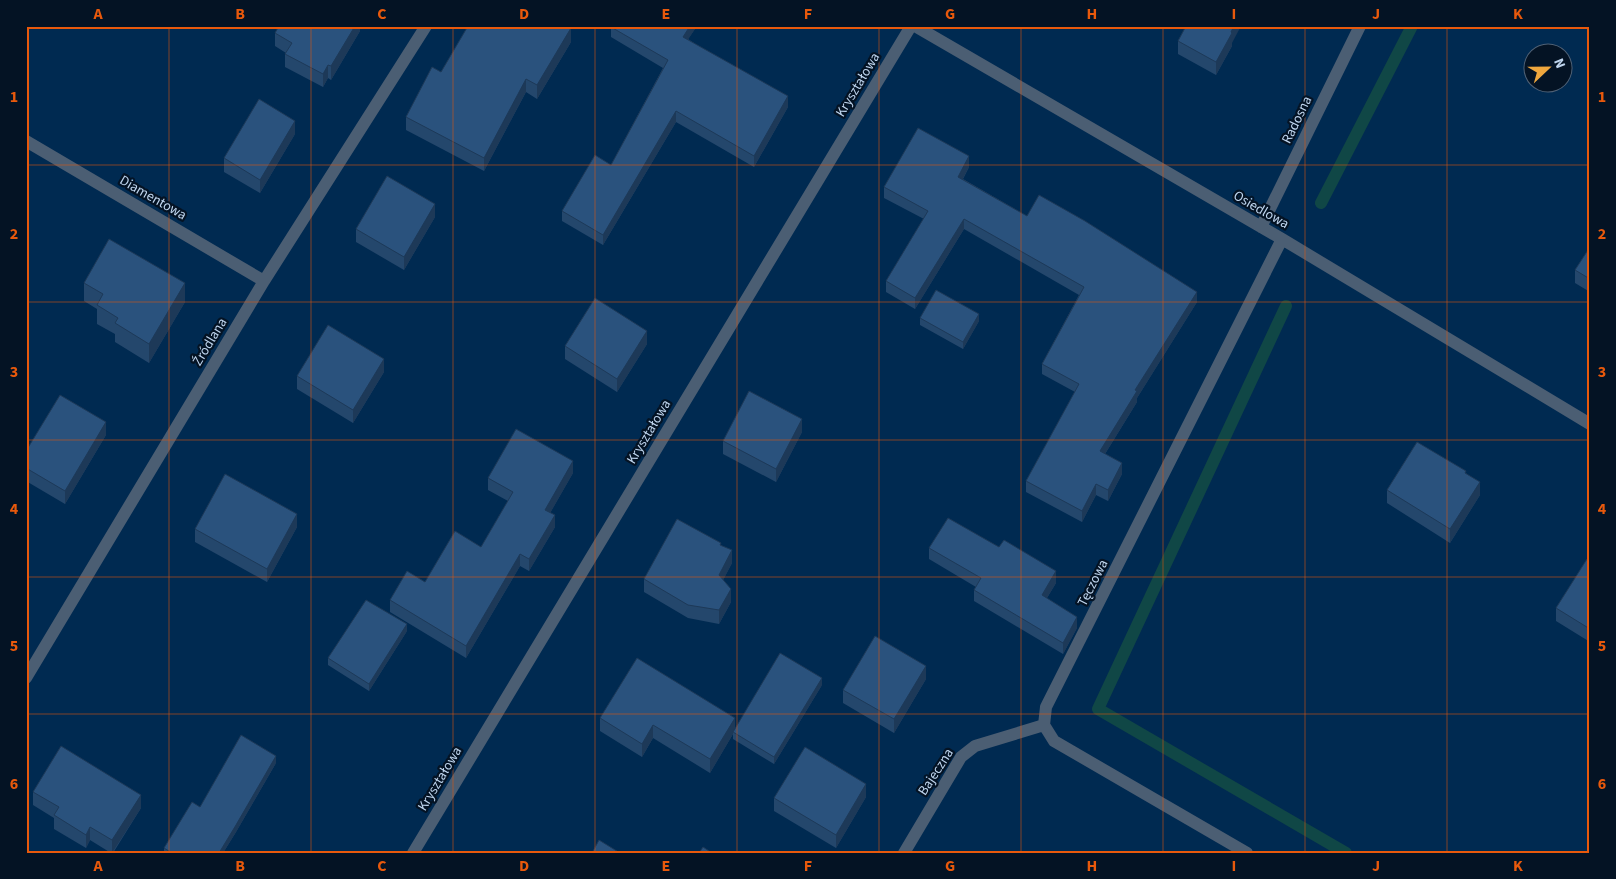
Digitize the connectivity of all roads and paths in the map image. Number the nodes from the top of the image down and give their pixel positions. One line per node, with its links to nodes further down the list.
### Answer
1 (426, 26): 8 (street, Źródlana)
2 (911, 26): 12 (street, Kryształowa)
3 (915, 26): 6 (street, Osiedlowa)
4 (1360, 26): 6 (street, Radosna)
5 (26, 141): 8 (street, Diamentowa)
6 (1261, 227): 7 (street, Osiedlowa)
7 (1282, 239): 9 (street, Osiedlowa); 11 (street, Tęczowa)
8 (264, 281): 10 (street, Źródlana)
9 (1590, 424)
10 (26, 678)
11 (1044, 725): 13 (street, Bajeczna); 14 (street)
12 (413, 853)
13 (904, 853)
14 (1247, 853)

